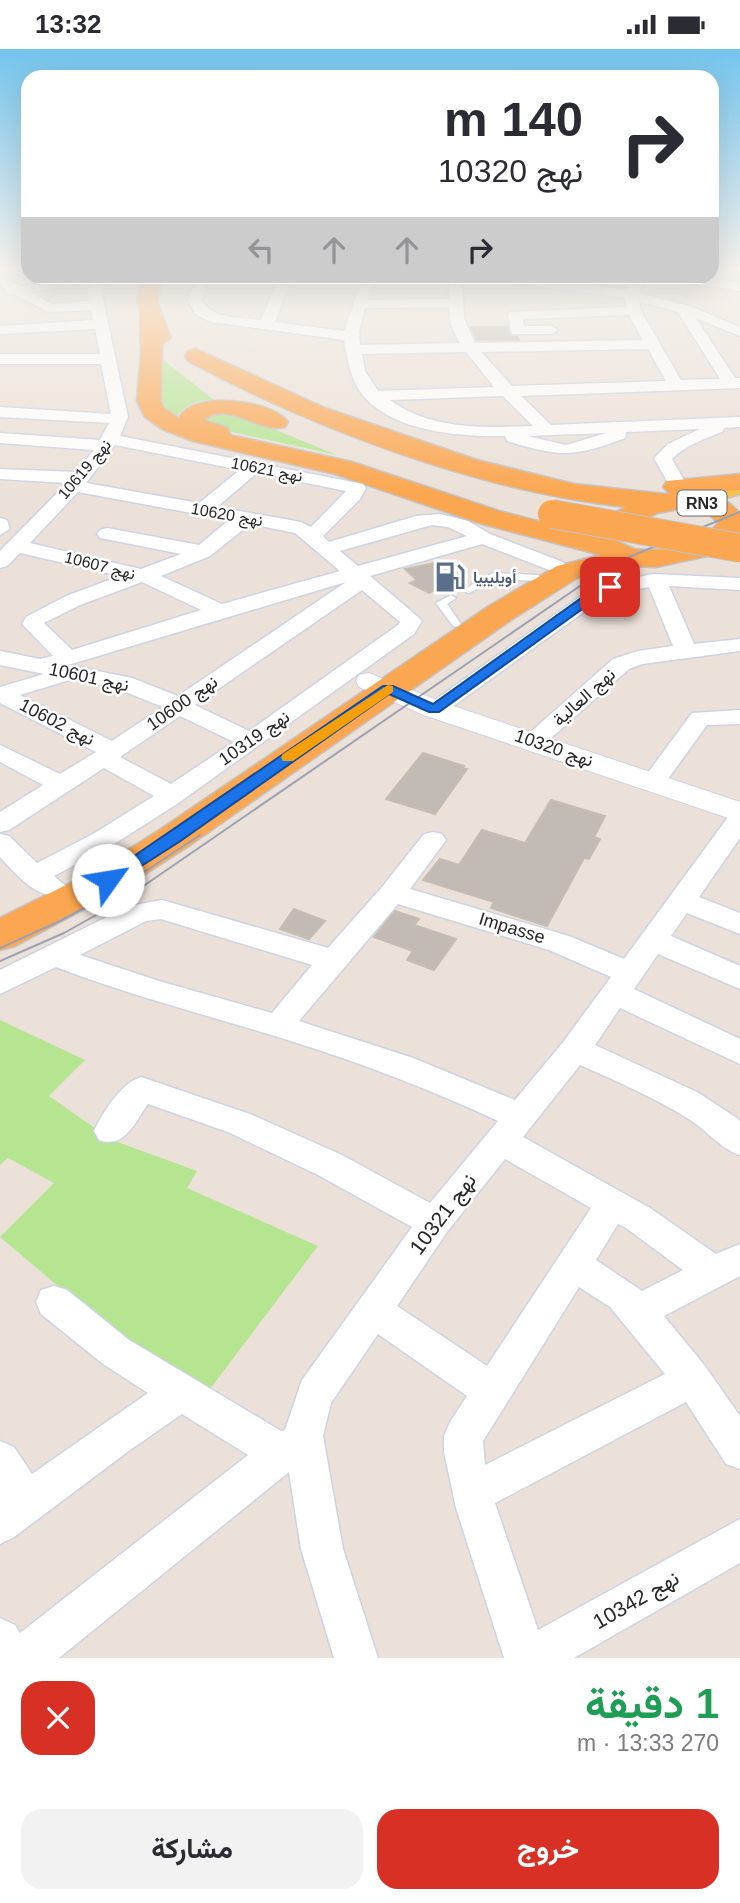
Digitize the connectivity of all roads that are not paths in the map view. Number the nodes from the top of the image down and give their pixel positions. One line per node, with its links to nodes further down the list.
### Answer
1 (13, 344): 16 (street)
2 (104, 344): 17 (street, نهج 10619)
3 (151, 344): 41 (highway)
4 (165, 344): 24 (highway)
5 (185, 344): 15 (highway)
6 (352, 344): 21 (street)
7 (378, 344): 13 (street)
8 (470, 344): 13 (street)
9 (523, 344): 14 (street)
10 (649, 344): 14 (street)
11 (652, 344): 19 (street)
12 (708, 344): 18 (street)
13 (472, 348): 14 (street); 20 (street)
14 (525, 348)
15 (196, 356): 36 (highway); 38 (highway)
16 (0, 357): 17 (street)
17 (108, 359): 23 (street, نهج 10619)
18 (735, 383): 19 (street)
19 (676, 385): 20 (street)
20 (508, 391): 21 (street); 28 (street)
21 (372, 396): 29 (street)
22 (7, 413): 23 (street); 27 (street)
23 (119, 419): 31 (street, نهج 10619)
24 (276, 422): 38 (highway); 45 (highway)
25 (734, 422): 26 (street); 36 (street)
26 (637, 427): 28 (street); 29 (street)
27 (0, 430)
28 (547, 430): 29 (street)
29 (498, 432)
30 (0, 438): 31 (street, نهج 10621)
31 (108, 443): 32 (street, نهج 10621); 34 (street, نهج 10619)
32 (254, 467): 39 (street); 44 (street, نهج 10621)
33 (0, 474): 34 (street, نهج 10620)
34 (76, 482): 37 (street, نهج 10620); 46 (street, نهج 10619)
35 (740, 484): 36 (main road, RN3)
36 (681, 496): 42 (highway, RN3); 45 (highway, RN3)
37 (144, 498): 39 (street, نهج 10620); 43 (street)
38 (556, 509): 42 (highway, bridge)
39 (202, 510): 40 (street, نهج 10620)
40 (247, 518): 44 (street, نهج 10620); 48 (street)
41 (486, 527): 45 (highway); 47 (street); 51 (highway); 53 (street)
42 (738, 529): 45 (highway, RN3)
43 (107, 534): 48 (street); 49 (street)
44 (312, 536): 47 (street, نهج 10620)
45 (607, 541): 51 (highway, RN3); 62 (highway, RN3)
46 (16, 546): 49 (street, نهج 10607); 50 (street, نهج 10619)
47 (327, 549): 53 (street, نهج 10620)
48 (203, 552): 52 (street)
49 (85, 560): 52 (street, نهج 10607)
50 (0, 562)
51 (547, 572): 56 (lane); 62 (highway, RN3)
52 (145, 576): 57 (street, نهج 10607); 61 (street)
53 (356, 580): 57 (street); 61 (street); 64 (street, نهج 10600); 67 (street, نهج 10319)
54 (657, 581): 55 (street); 59 (street); 65 (street)
55 (740, 584)
56 (468, 590)
57 (220, 611): 61 (street)
58 (740, 645): 59 (street, نهج العالية)
59 (683, 652): 68 (street, نهج العالية)
60 (0, 659): 61 (street, نهج 10601)
61 (70, 665): 63 (street); 64 (street, نهج 10601)
62 (379, 685): 65 (street, نهج 10320); 79 (highway, RN3); 84 (highway, RN3)
63 (0, 694): 70 (street, نهج 10602)
64 (178, 706): 67 (street, نهج 10601); 70 (street, نهج 10600)
65 (434, 709): 68 (street, نهج 10320)
66 (740, 717): 71 (street)
67 (250, 741): 73 (street, نهج 10319)
68 (534, 741): 71 (street, نهج 10320)
69 (0, 751): 72 (street)
70 (108, 755): 72 (street, نهج 10600); 73 (street, نهج 10602)
71 (653, 782): 74 (street, نهج 10320)
72 (61, 785): 76 (street, نهج 10600)
73 (172, 795): 79 (street, نهج 10319)
74 (740, 812)
75 (740, 819): 81 (street, نهج 10321)
76 (0, 824)
77 (433, 840): 80 (street)
78 (0, 842): 79 (street)
79 (43, 881): 82 (highway, RN3)
80 (392, 893): 87 (street); 90 (street, Impasse)
81 (681, 900): 83 (street); 85 (street, نهج 10321)
82 (0, 914)
83 (740, 924)
84 (0, 936)
85 (653, 940): 88 (street); 90 (street, نهج 10321)
86 (55, 956): 87 (street); 89 (street); 91 (street)
87 (335, 958): 91 (street)
88 (740, 978)
89 (0, 983)
90 (622, 983): 92 (street, نهج 10321); 93 (street)
91 (278, 1026): 94 (street)
92 (575, 1049): 94 (street, نهج 10321); 96 (street)
93 (740, 1052)
94 (509, 1128): 97 (street); 98 (street, نهج 10321)
95 (110, 1131): 98 (street)
96 (740, 1142)
97 (612, 1204): 99 (street); 100 (street)
98 (435, 1222): 102 (street, نهج 10321)
99 (572, 1264): 103 (street); 105 (street)
100 (727, 1266): 103 (street)
101 (54, 1302): 106 (street)
102 (373, 1310): 105 (street); 107 (street, نهج 10321)
103 (638, 1311): 104 (street)
104 (692, 1379): 108 (street); 110 (street)
105 (492, 1391): 110 (street)
106 (181, 1393): 107 (street); 111 (street)
107 (292, 1445): 115 (street); 116 (street, نهج 10321)
108 (740, 1450)
109 (0, 1461): 111 (street)
110 (472, 1493): 117 (street)
111 (14, 1513)
112 (740, 1540): 117 (street, نهج 10342)
113 (0, 1640): 114 (street)
114 (10, 1658)
115 (24, 1658)
116 (356, 1658)
117 (528, 1658)

